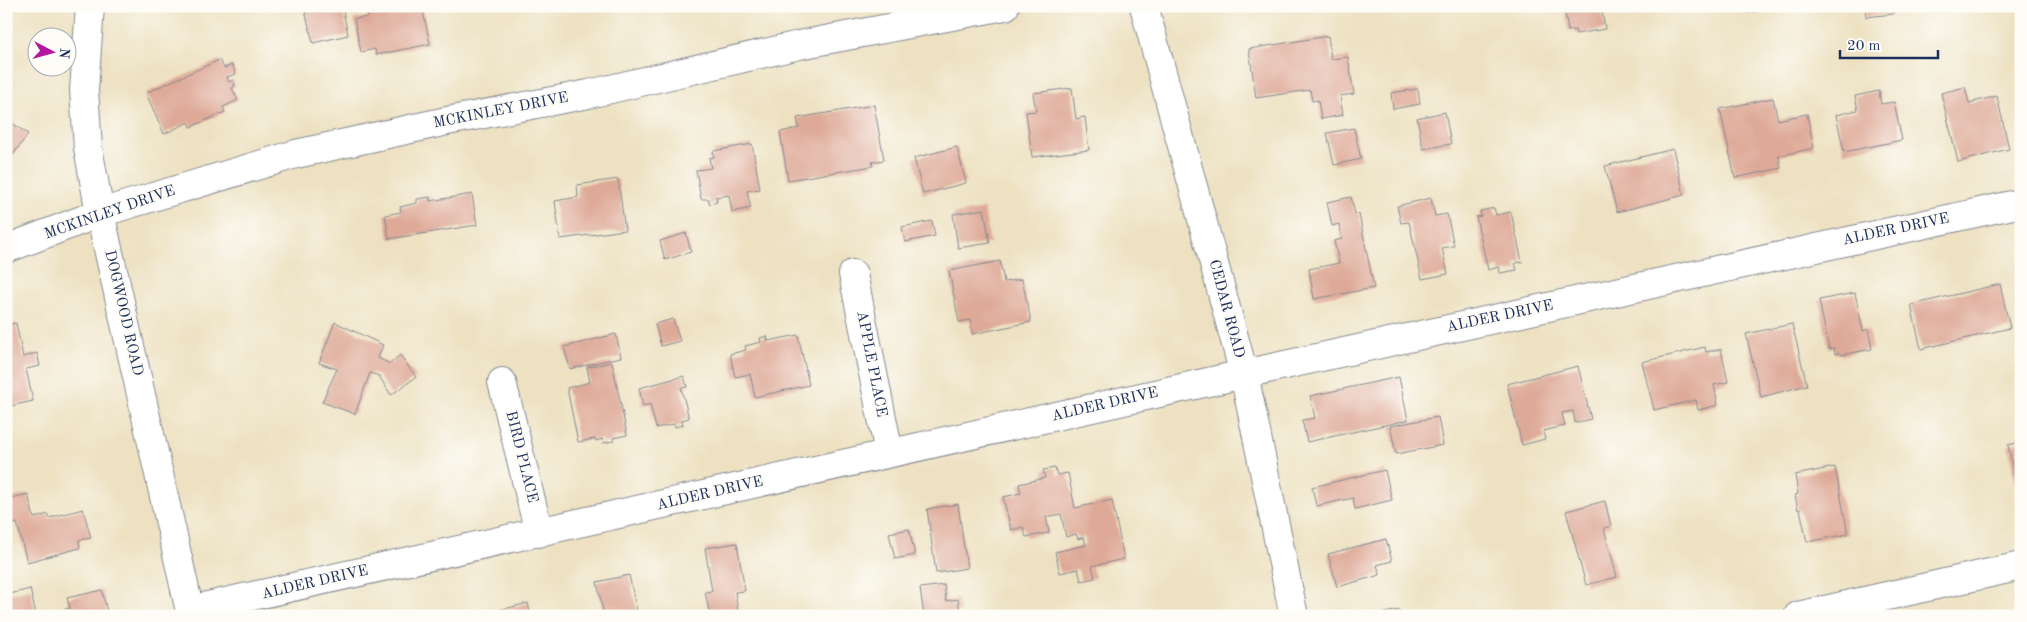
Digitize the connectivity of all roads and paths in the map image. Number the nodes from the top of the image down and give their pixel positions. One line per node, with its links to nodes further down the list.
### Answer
1 (90, 6): 5 (street, DOGWOOD ROAD)
2 (1006, 6): 5 (street, MCKINLEY DRIVE)
3 (1144, 6): 8 (street, CEDAR ROAD)
4 (2021, 203): 8 (street, ALDER DRIVE)
5 (100, 213): 6 (street, MCKINLEY DRIVE); 13 (street, DOGWOOD ROAD)
6 (6, 249)
7 (853, 274): 10 (street, APPLE PLACE)
8 (1244, 374): 10 (street, ALDER DRIVE); 14 (street, CEDAR ROAD)
9 (502, 382): 11 (street, BIRD PLACE)
10 (889, 453): 11 (street, ALDER DRIVE)
11 (539, 533): 13 (street, ALDER DRIVE)
12 (2021, 566): 15 (street)
13 (191, 613)
14 (1294, 616)
15 (1798, 616)

